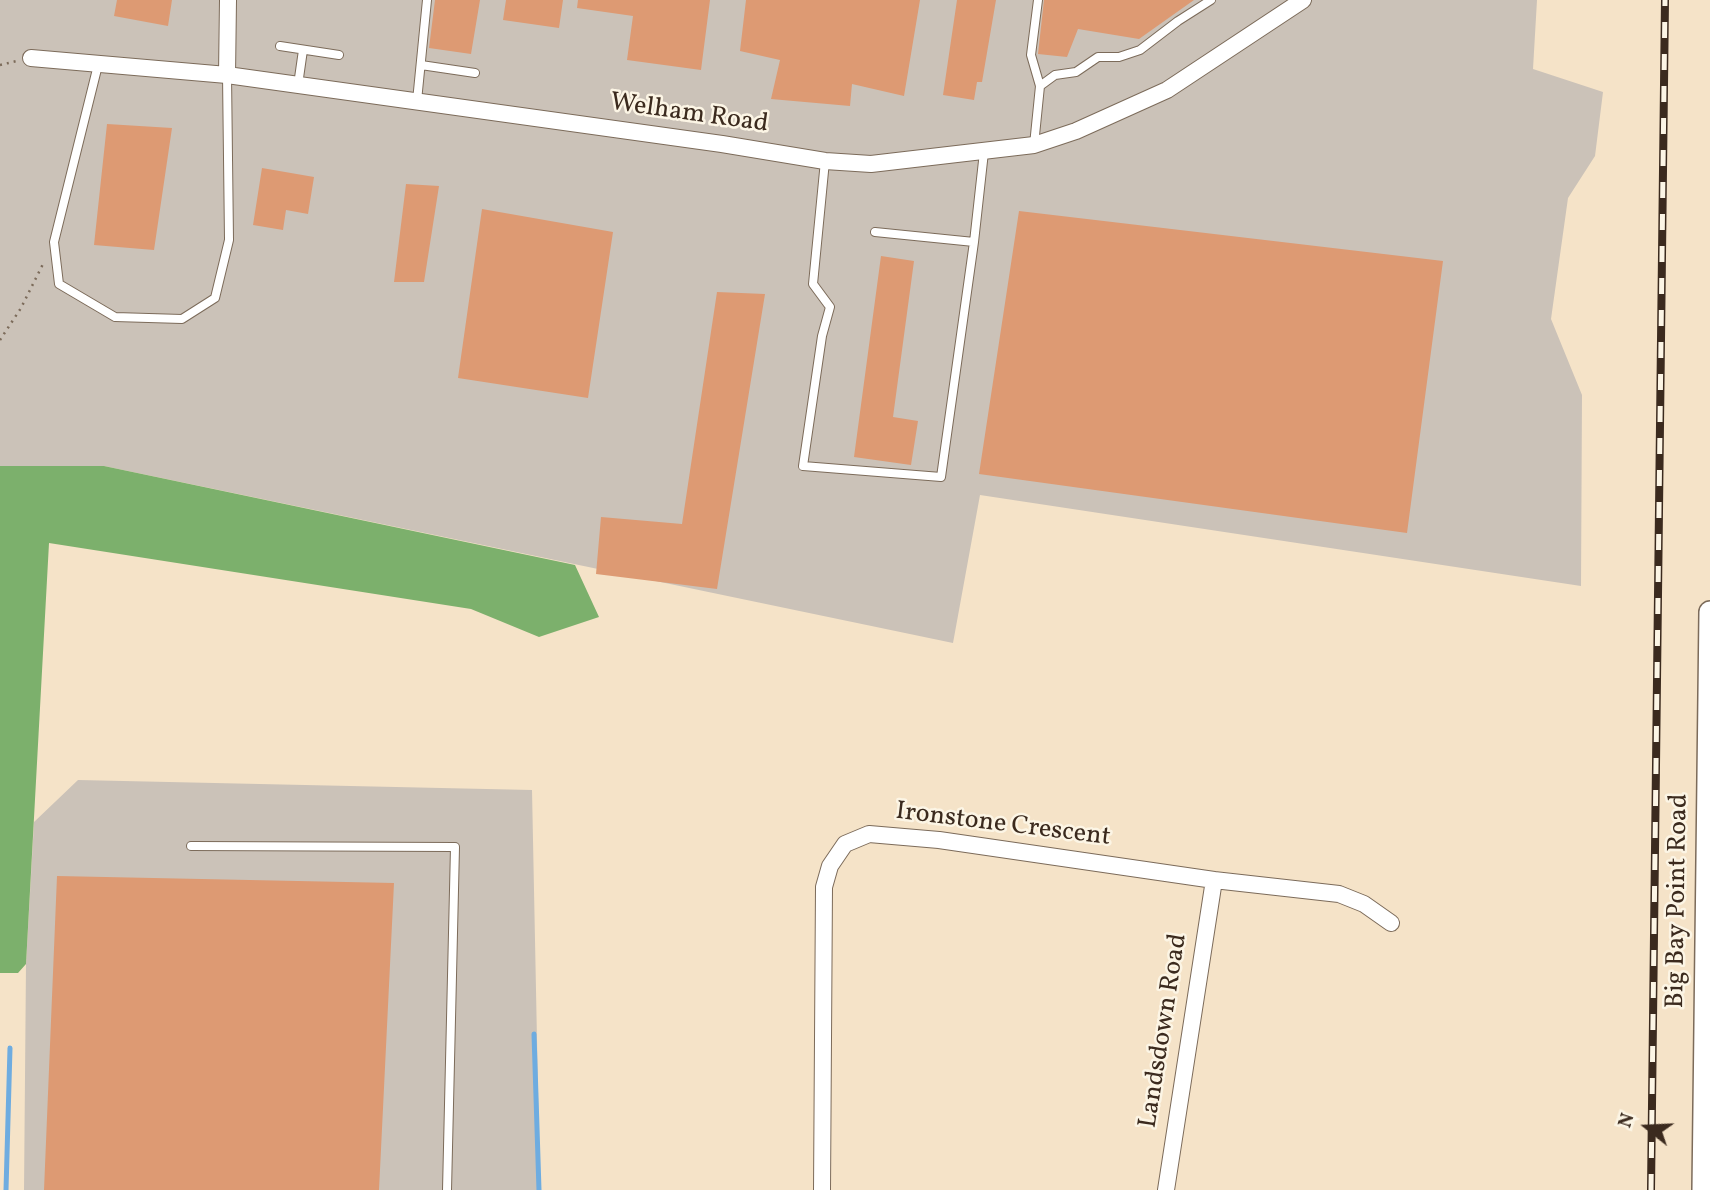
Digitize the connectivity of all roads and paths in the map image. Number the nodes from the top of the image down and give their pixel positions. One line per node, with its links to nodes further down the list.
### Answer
1 (228, 0): 13 (street)
2 (427, 0): 11 (lane)
3 (1038, 0): 15 (lane)
4 (1211, 0): 15 (lane)
5 (1303, 0): 17 (street, Welham Road)
6 (280, 46): 7 (lane)
7 (303, 50): 8 (lane); 14 (lane)
8 (339, 55)
9 (32, 58): 10 (street, Welham Road)
10 (98, 65): 13 (street, Welham Road); 21 (lane)
11 (421, 65): 12 (lane); 16 (lane)
12 (475, 73)
13 (227, 75): 14 (street, Welham Road); 21 (lane)
14 (298, 85): 16 (street, Welham Road)
15 (1040, 86): 17 (lane)
16 (417, 102): 19 (street, Welham Road)
17 (1034, 145): 18 (street, Welham Road)
18 (984, 152): 19 (street, Welham Road); 22 (lane)
19 (825, 161): 22 (lane)
20 (875, 232): 22 (lane)
21 (54, 242): 23 (path)
22 (974, 242)
23 (0, 340)
24 (1710, 612): 28 (street, Big Bay Point Road)
25 (191, 846): 29 (lane)
26 (1214, 880): 27 (street, Ironstone Crescent); 30 (street, Ironstone Crescent); 31 (street, Landsdown Road)
27 (1391, 923)
28 (1707, 1141): 32 (street, Big Bay Point Road)
29 (447, 1190)
30 (822, 1190)
31 (1166, 1190)
32 (1703, 1190)

